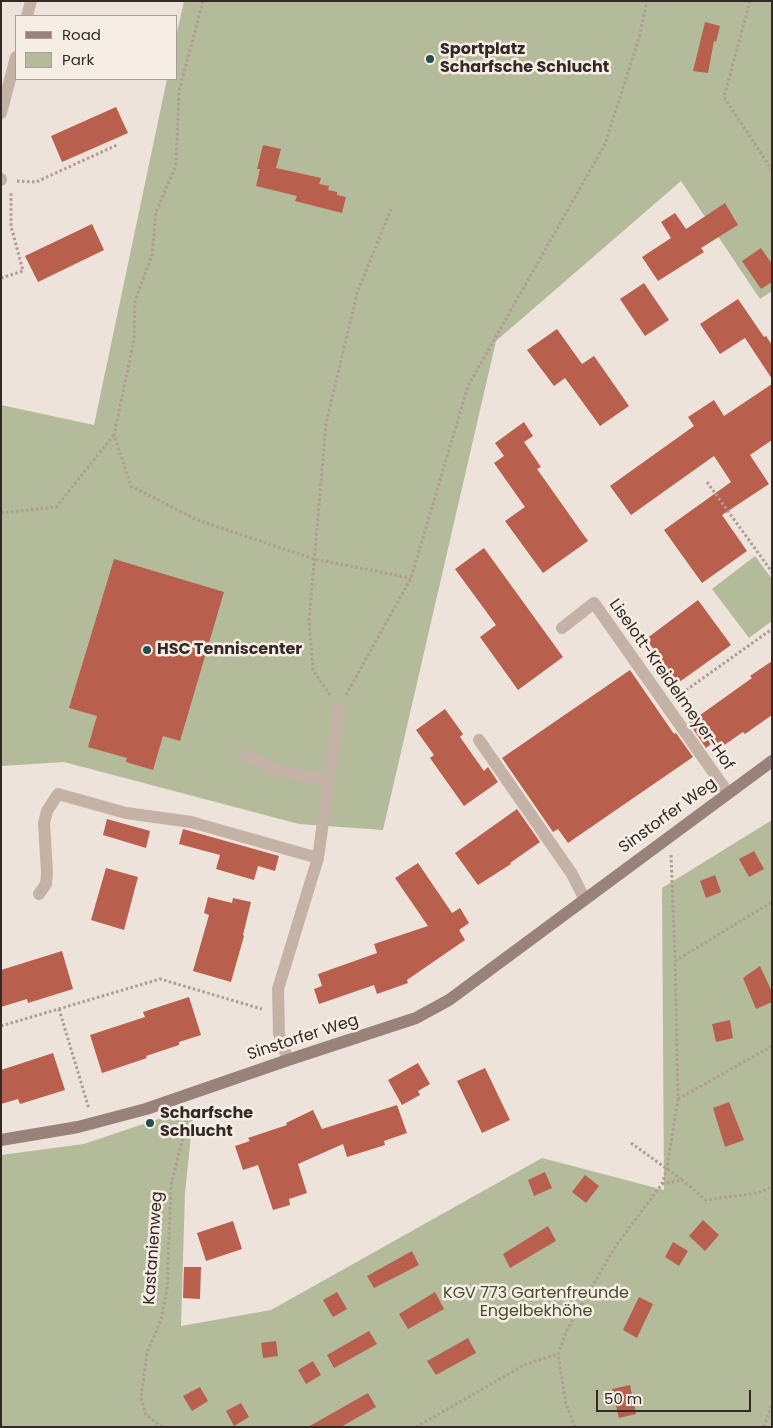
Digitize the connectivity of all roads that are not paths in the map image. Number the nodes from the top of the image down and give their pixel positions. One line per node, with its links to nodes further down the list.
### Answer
1 (31, 1): 2 (street)
2 (27, 15)
3 (15, 61): 4 (street)
4 (1, 113)
5 (562, 628): 11 (street, Liselott-Kreidelmeyer-Hof)
6 (339, 708): 10 (street)
7 (479, 740): 14 (street)
8 (246, 755): 10 (street)
9 (772, 761): 11 (street, Sinstorfer Weg)
10 (329, 781): 12 (street)
11 (728, 793): 14 (street, Sinstorfer Weg)
12 (318, 858): 13 (street); 15 (street)
13 (39, 894)
14 (584, 898): 15 (street, Sinstorfer Weg)
15 (288, 1060): 16 (street, Sinstorfer Weg)
16 (1, 1140)

